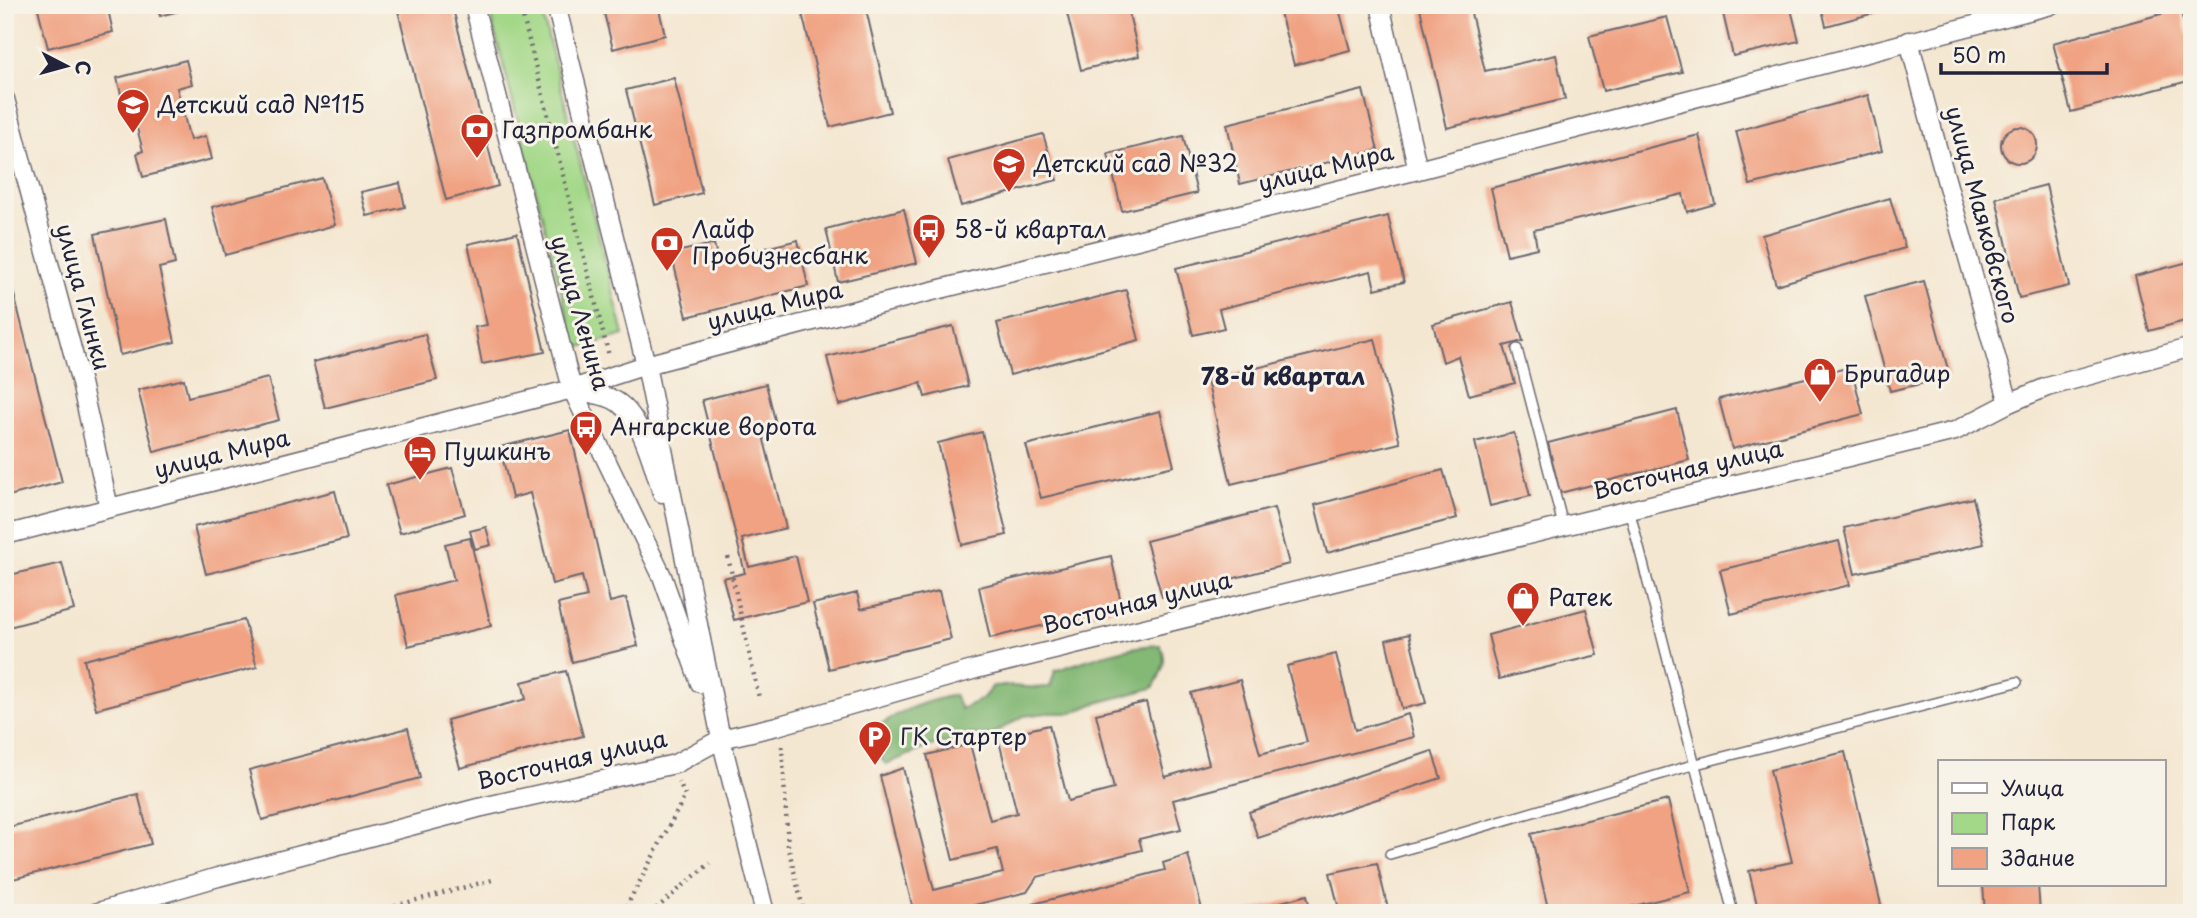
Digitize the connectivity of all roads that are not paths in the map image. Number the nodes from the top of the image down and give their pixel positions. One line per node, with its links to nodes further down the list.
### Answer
1 (474, 5): 12 (street, улица Ленина)
2 (556, 5): 11 (street, улица Ленина)
3 (1380, 5): 8 (street)
4 (2051, 5): 5 (street, улица Мира)
5 (1992, 13): 6 (street, улица Мира)
6 (1909, 41): 8 (street, улица Мира); 13 (street, улица Маяковского)
7 (5, 99): 14 (street, улица Глинки)
8 (1418, 170): 11 (street, улица Мира)
9 (2192, 347): 13 (street, Восточная улица)
10 (1517, 349): 16 (lane)
11 (646, 365): 12 (street, улица Мира); 18 (street, улица Ленина)
12 (572, 389): 14 (street, улица Мира); 18 (street, улица Мира); 20 (street, улица Ленина)
13 (2009, 403): 15 (street, Восточная улица)
14 (109, 508): 17 (street, улица Мира)
15 (1629, 509): 16 (street, Восточная улица); 21 (lane)
16 (1563, 525): 20 (street, Восточная улица)
17 (5, 535)
18 (682, 551): 20 (street, улица Ленина)
19 (2017, 682): 21 (lane)
20 (721, 739): 23 (street, Восточная улица); 24 (street, улица Ленина)
21 (1696, 764): 22 (lane); 25 (lane)
22 (1390, 854)
23 (95, 913)
24 (765, 913)
25 (1733, 913)

